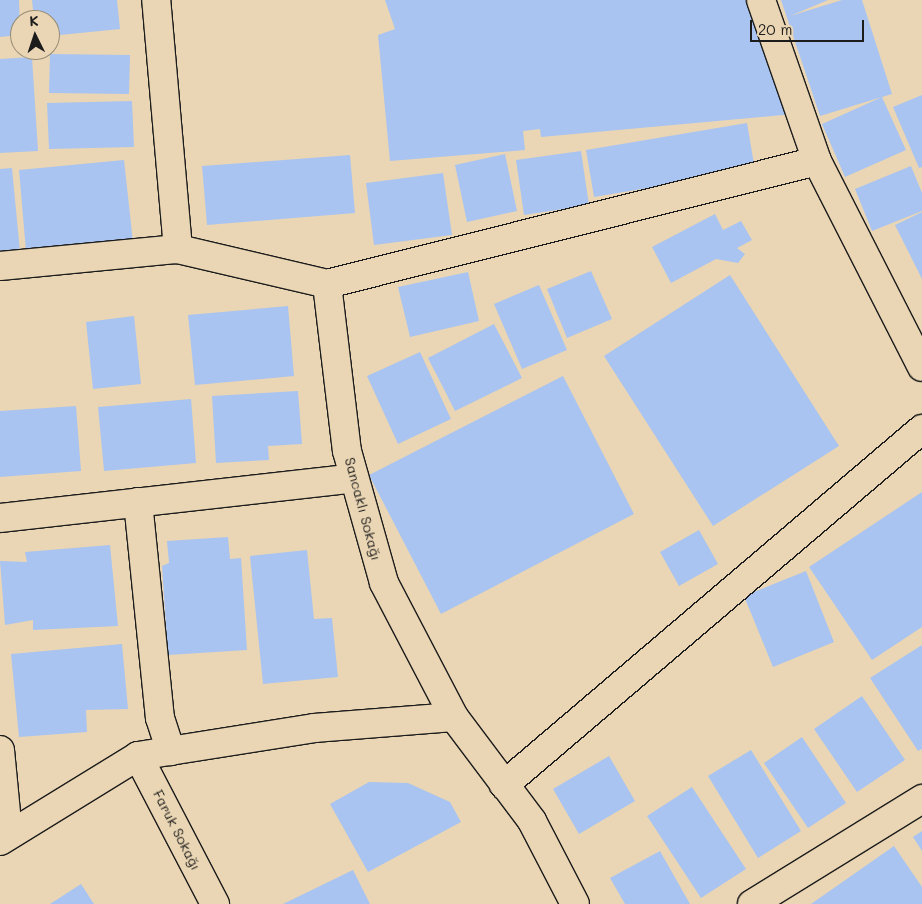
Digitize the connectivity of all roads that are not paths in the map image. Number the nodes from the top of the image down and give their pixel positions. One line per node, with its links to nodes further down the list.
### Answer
1 (156, 0): 4 (street)
2 (761, 0): 3 (street)
3 (817, 161): 6 (street); 7 (street)
4 (178, 249): 5 (street); 6 (street)
5 (0, 266)
6 (327, 284): 9 (street, Sancaklı Sokağı)
7 (922, 365)
8 (922, 429): 16 (street)
9 (354, 478): 10 (street); 12 (street, Sancaklı Sokağı)
10 (138, 502): 11 (street); 14 (street)
11 (0, 518)
12 (454, 717): 14 (street); 16 (street, Sancaklı Sokağı)
13 (0, 750): 18 (street)
14 (171, 751): 15 (street)
15 (138, 756): 18 (street); 19 (street, Faruk Sokağı)
16 (504, 785): 20 (street, Sancaklı Sokağı)
17 (922, 800): 21 (street)
18 (3, 832)
19 (215, 904)
20 (575, 904)
21 (752, 904)

